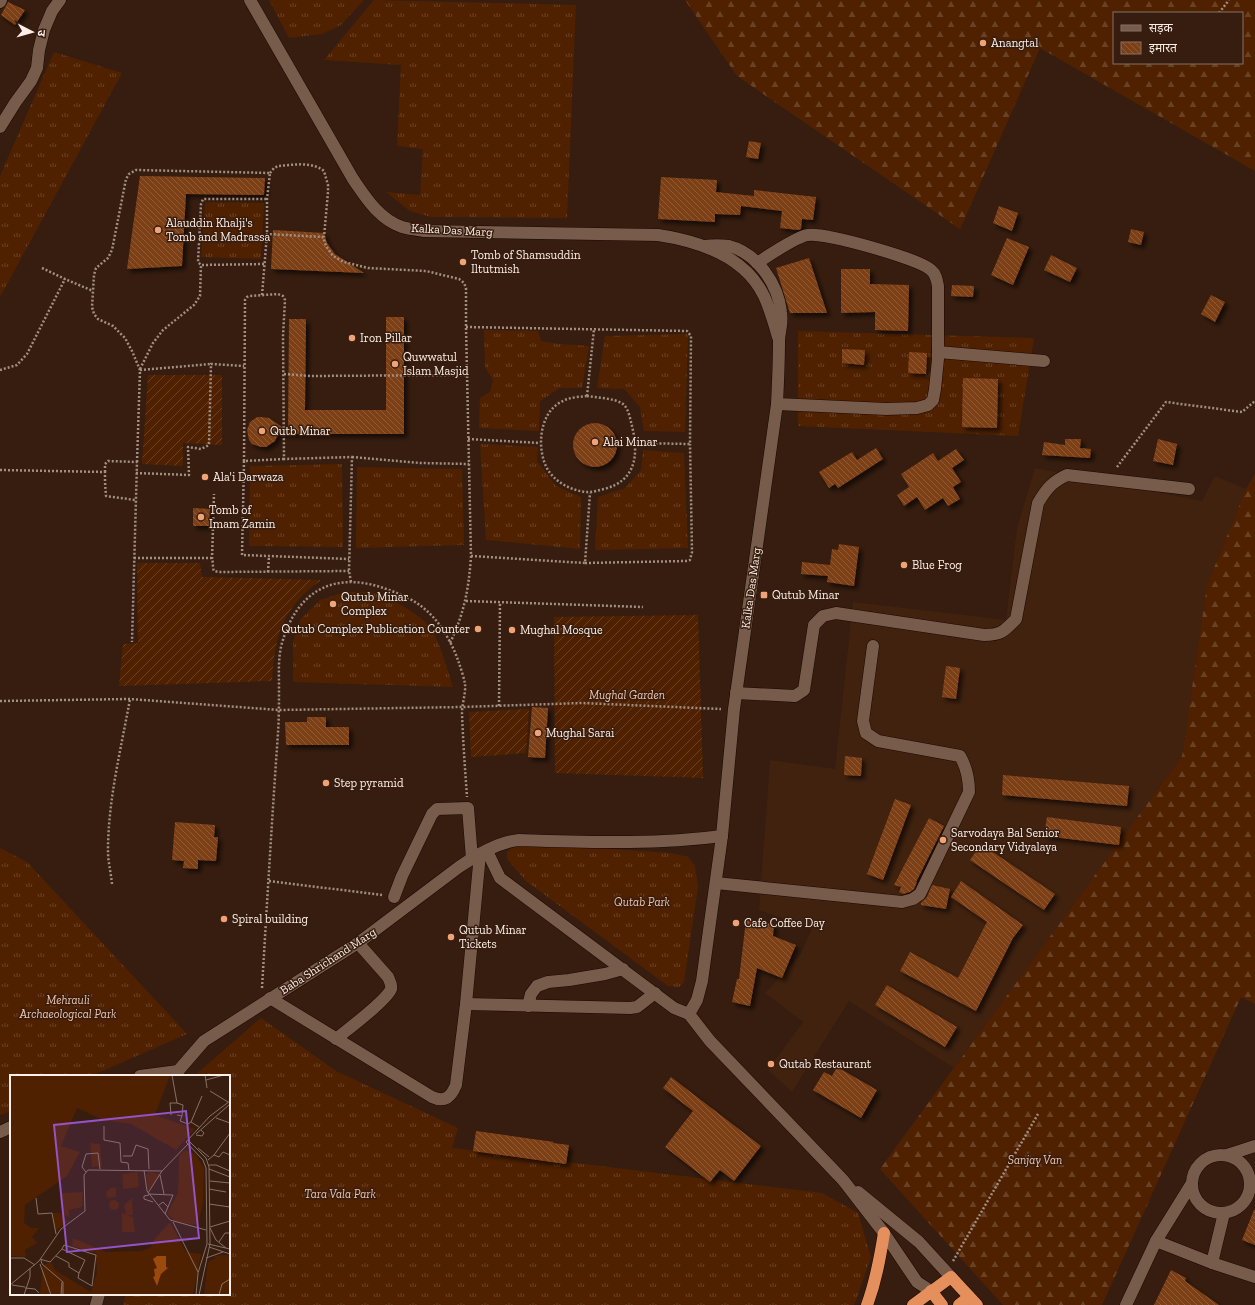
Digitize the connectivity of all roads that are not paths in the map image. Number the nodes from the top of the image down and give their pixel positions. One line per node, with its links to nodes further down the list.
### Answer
1 (60, 0): 3 (street)
2 (250, 0): 4 (street, Kalka Das Marg)
3 (0, 127)
4 (704, 246): 5 (street, Kalka Das Marg); 6 (street, Kalka Das Marg)
5 (757, 263): 6 (street, Kalka Das Marg); 7 (street)
6 (779, 340): 9 (street, Kalka Das Marg)
7 (938, 352): 8 (street); 9 (street)
8 (1044, 361)
9 (777, 404): 12 (street, Kalka Das Marg)
10 (1189, 489): 12 (street)
11 (873, 646): 15 (street)
12 (736, 693): 13 (street, Kalka Das Marg)
13 (722, 836): 14 (street, Baba Shrichand Marg); 15 (street, Kalka Das Marg)
14 (480, 855): 16 (street); 17 (street, Baba Shrichand Marg); 18 (street); 21 (street)
15 (716, 883): 23 (street, Kalka Das Marg)
16 (394, 897)
17 (358, 943): 20 (street, Baba Shrichand Marg); 24 (street)
18 (623, 969): 19 (street); 22 (street)
19 (654, 993): 22 (street); 23 (street)
20 (265, 1001): 24 (street); 25 (street, Baba Shrichand Marg)
21 (466, 1004): 22 (street); 24 (street)
22 (528, 1006)
23 (689, 1014): 31 (street)
24 (336, 1039)
25 (177, 1073): 26 (street)
26 (152, 1075)
27 (10, 1127): 28 (street)
28 (0, 1132)
29 (1255, 1146): 30 (street)
30 (1227, 1155): 32 (street); 33 (street)
31 (843, 1180): 34 (street); 37 (street)
32 (1192, 1183): 33 (street); 35 (street)
33 (1224, 1213): 36 (street)
34 (884, 1233): 39 (street); 43 (highway)
35 (1156, 1241): 36 (street); 47 (street)
36 (1212, 1263): 38 (street)
37 (949, 1274): 39 (highway); 41 (highway)
38 (1255, 1277)
39 (931, 1291): 44 (highway); 45 (highway)
40 (99, 1295): 42 (street)
41 (973, 1301): 46 (highway)
42 (96, 1305)
43 (867, 1305)
44 (913, 1305)
45 (942, 1305)
46 (959, 1305)
47 (1126, 1305)

